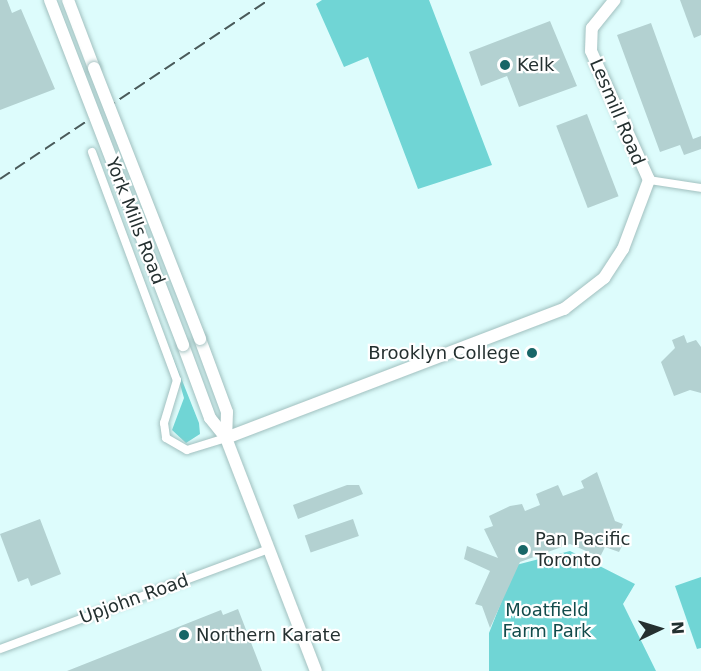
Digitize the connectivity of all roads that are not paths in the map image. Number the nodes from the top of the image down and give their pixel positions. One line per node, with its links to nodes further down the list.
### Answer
1 (50, 0): 7 (main road, York Mills Road, bridge)
2 (68, 0): 7 (main road, York Mills Road, bridge)
3 (615, 0): 5 (main road, Lesmill Road)
4 (92, 152): 7 (street, York Mills Road)
5 (649, 180): 6 (street); 7 (main road, Lesmill Road)
6 (701, 188)
7 (226, 438): 8 (main road, York Mills Road)
8 (269, 549): 9 (street, Upjohn Road); 10 (main road, York Mills Road)
9 (0, 649)
10 (316, 671)

